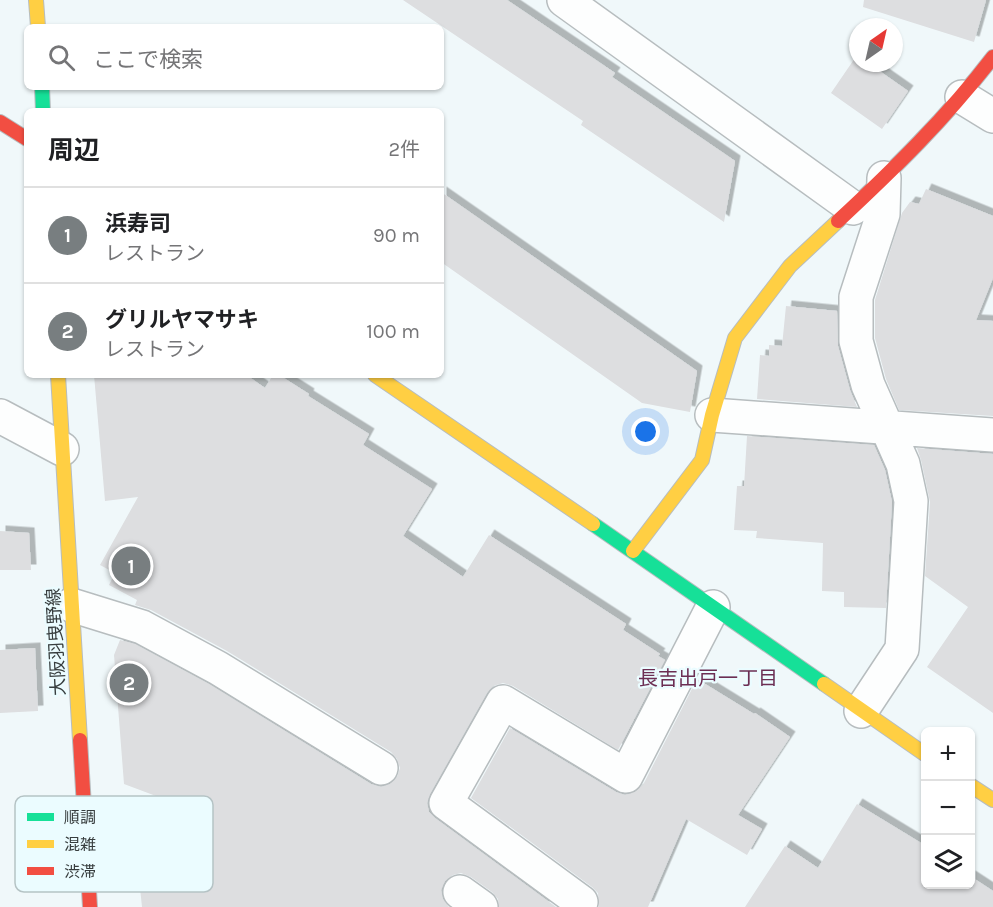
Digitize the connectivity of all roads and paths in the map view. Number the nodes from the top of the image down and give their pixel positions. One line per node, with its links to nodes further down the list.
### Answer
1 (36, 0): 3 (street)
2 (564, 0): 12 (street)
3 (38, 24)
4 (993, 57): 6 (street)
5 (42, 90): 7 (street)
6 (962, 97): 8 (street); 11 (street)
7 (43, 108)
8 (993, 116)
9 (0, 122): 10 (street)
10 (24, 137)
11 (884, 178): 12 (street); 17 (street)
12 (853, 208): 15 (street)
13 (58, 378): 19 (street, 大阪羽曳野線)
14 (379, 378): 20 (street)
15 (712, 415): 17 (street); 20 (street)
16 (0, 416): 19 (street)
17 (886, 426): 18 (street); 23 (street)
18 (993, 435)
19 (62, 449): 21 (street, 大阪羽曳野線)
20 (633, 551): 22 (street)
21 (71, 605): 25 (street); 27 (street, 大阪羽曳野線)
22 (713, 607): 23 (street); 31 (street)
23 (861, 711): 24 (street)
24 (921, 752)
25 (381, 768)
26 (975, 788): 28 (street)
27 (83, 796)
28 (993, 800)
29 (89, 892): 30 (street, 大阪羽曳野線)
30 (90, 907)
31 (579, 907)

